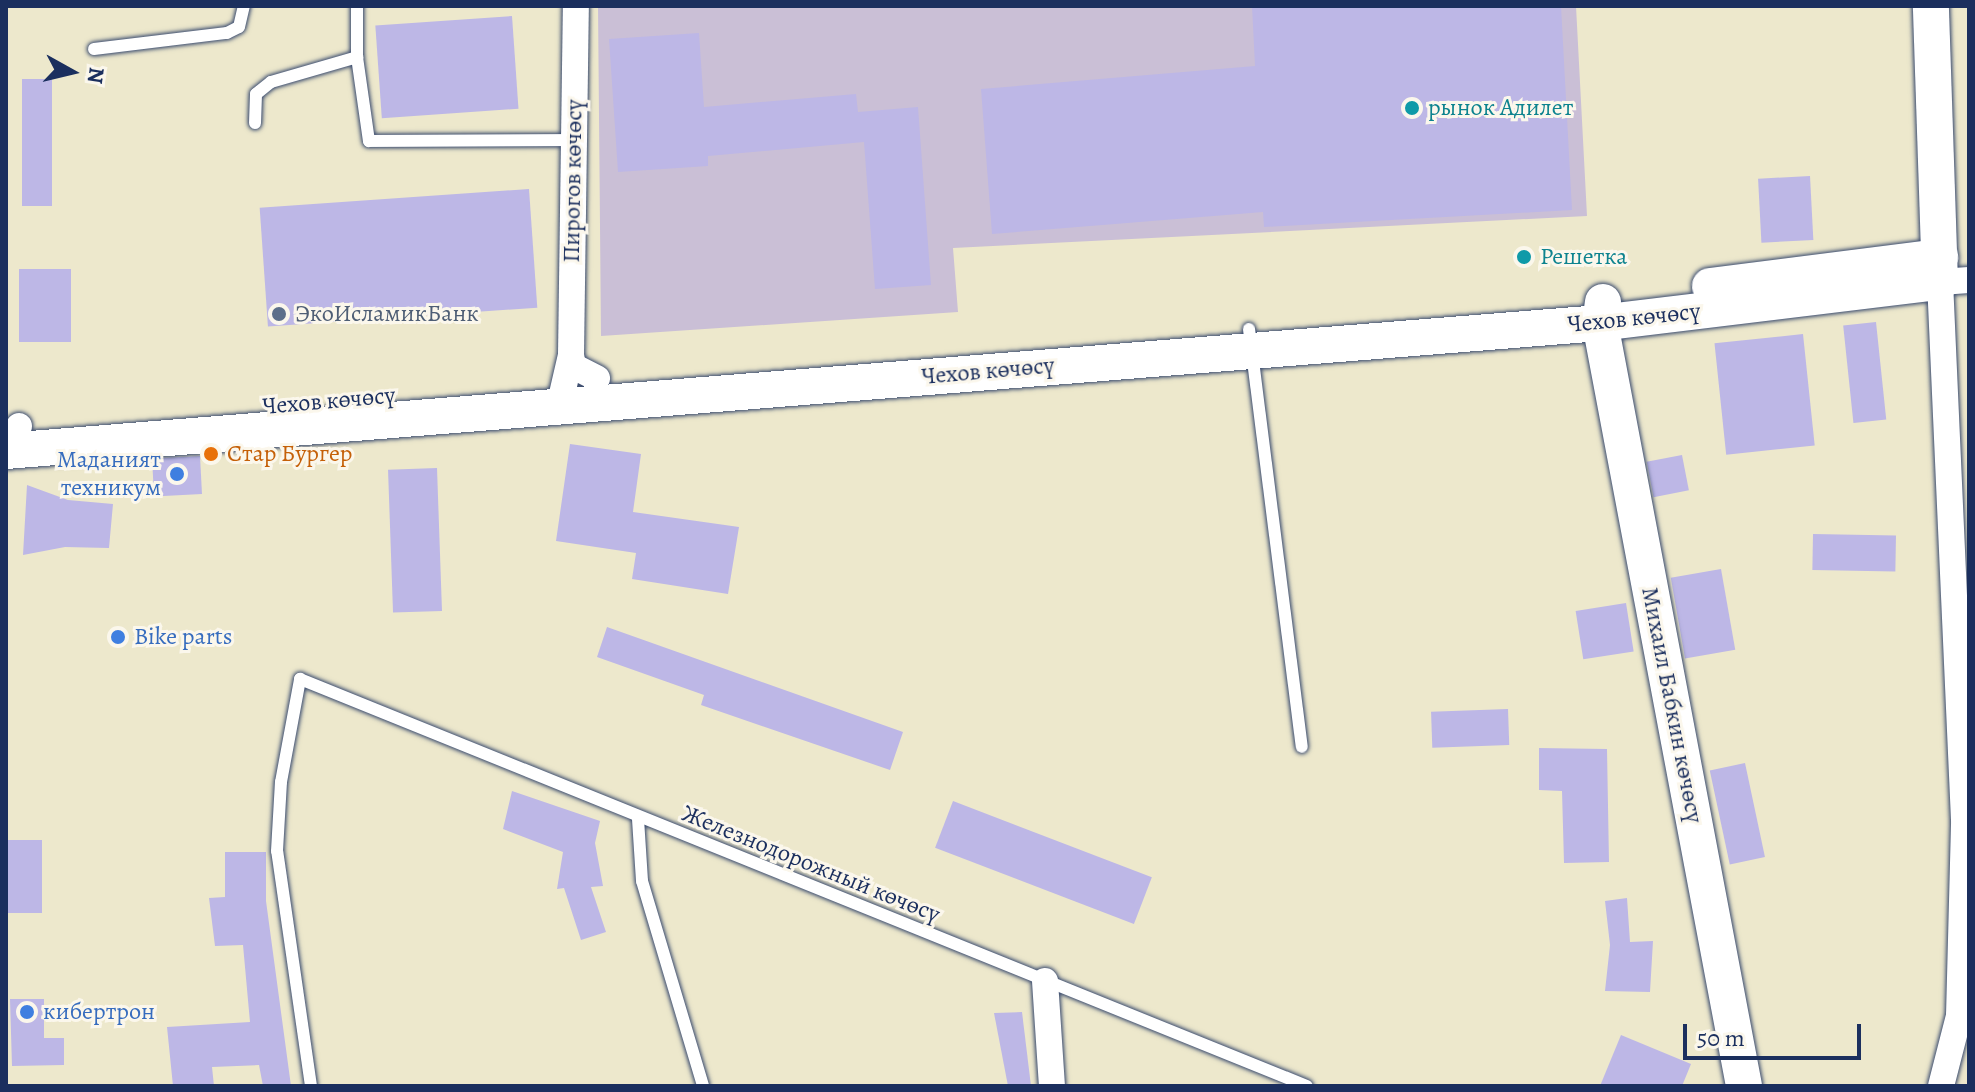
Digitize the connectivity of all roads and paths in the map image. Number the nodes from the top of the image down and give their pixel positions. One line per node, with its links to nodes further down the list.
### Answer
1 (244, 6): 5 (lane)
2 (357, 6): 6 (lane)
3 (576, 6): 8 (street, Пирогов көчөсү)
4 (1931, 6): 9 (street)
5 (94, 49)
6 (357, 57): 7 (lane); 8 (lane)
7 (255, 123)
8 (574, 140): 12 (street, Пирогов көчөсү)
9 (1950, 273): 10 (street, Чехов көчөсү); 16 (street)
10 (1604, 311): 11 (street, Чехов көчөсү); 23 (street, Михаил Бабкин көчөсү)
11 (1251, 339): 12 (street, Чехов көчөсү); 14 (lane)
12 (569, 387): 13 (street, Чехов көчөсү)
13 (12, 439)
14 (1302, 747)
15 (638, 819): 17 (lane, Железнодорожный көчөсү); 19 (lane, Железнодорожный көчөсү); 20 (lane)
16 (1966, 820): 18 (street)
17 (1045, 981): 21 (street); 22 (lane, Железнодорожный көчөсү)
18 (1964, 1017): 24 (street)
19 (311, 1086)
20 (703, 1086)
21 (1052, 1086)
22 (1307, 1086)
23 (1744, 1086)
24 (1941, 1086)

